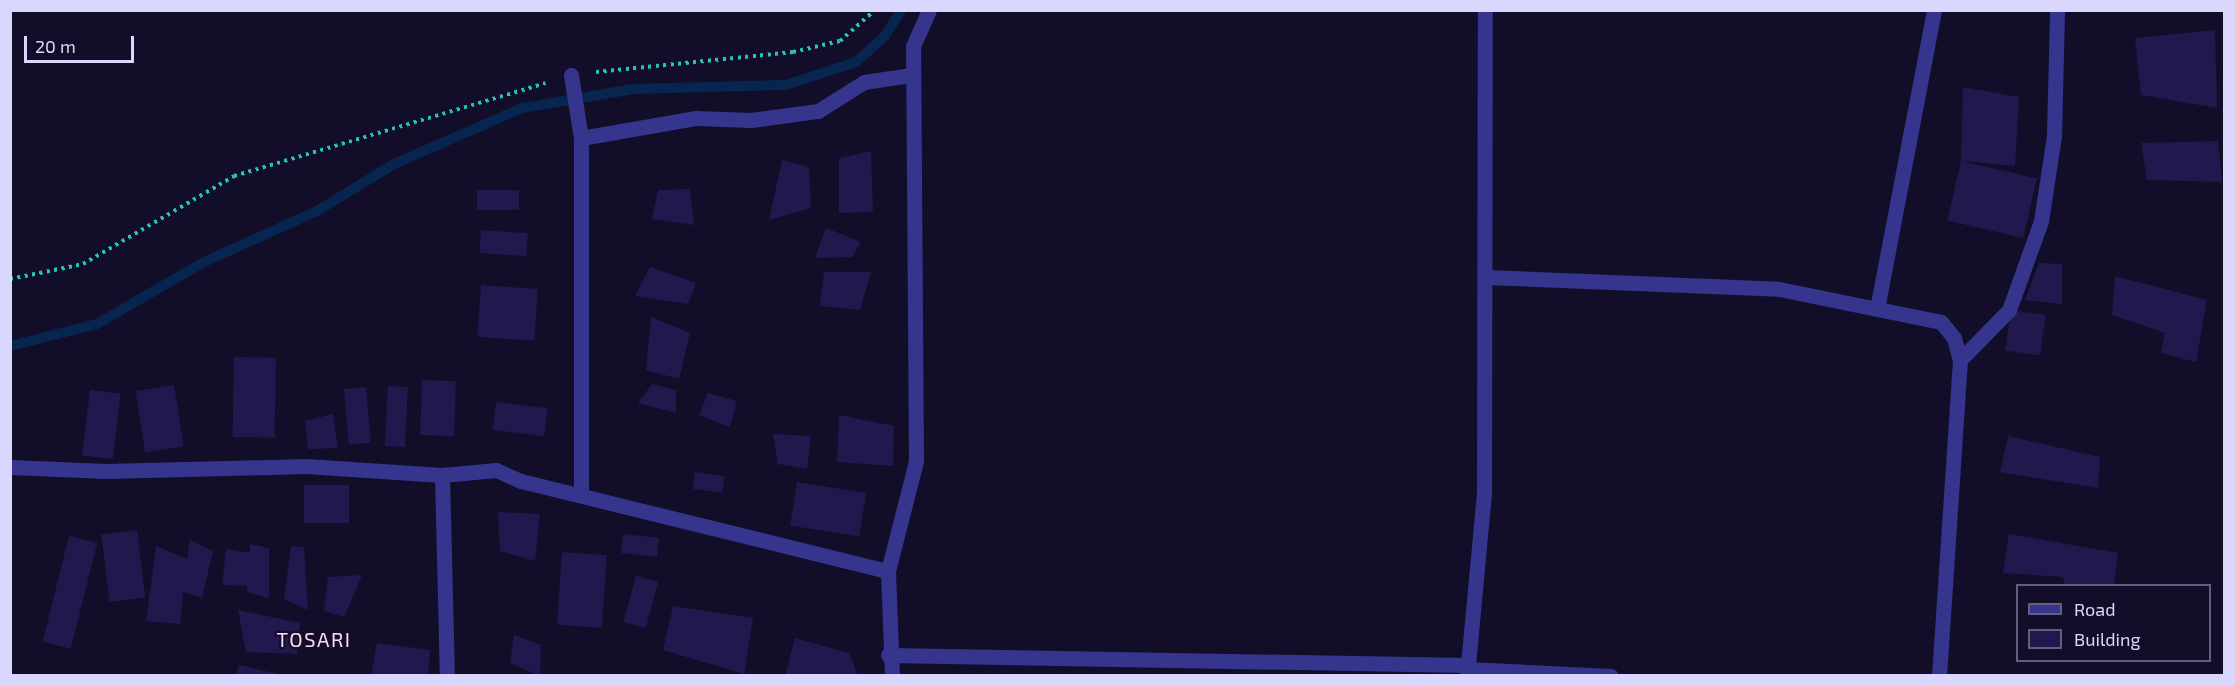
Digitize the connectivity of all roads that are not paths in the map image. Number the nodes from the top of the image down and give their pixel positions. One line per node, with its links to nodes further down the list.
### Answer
1 (929, 10): 5 (street)
2 (1485, 10): 8 (street)
3 (1934, 10): 9 (street)
4 (2057, 10): 10 (street)
5 (911, 75): 7 (street); 14 (street)
6 (571, 81): 7 (street)
7 (580, 133): 13 (street)
8 (1486, 277): 9 (street); 16 (street)
9 (1877, 309): 10 (street)
10 (1960, 360): 20 (street)
11 (10, 467): 12 (street)
12 (442, 475): 13 (street); 17 (street)
13 (581, 495): 14 (street)
14 (888, 572): 15 (street)
15 (888, 656): 16 (street); 18 (street)
16 (1467, 670): 19 (street)
17 (447, 675)
18 (892, 675)
19 (1611, 675)
20 (1939, 675)

